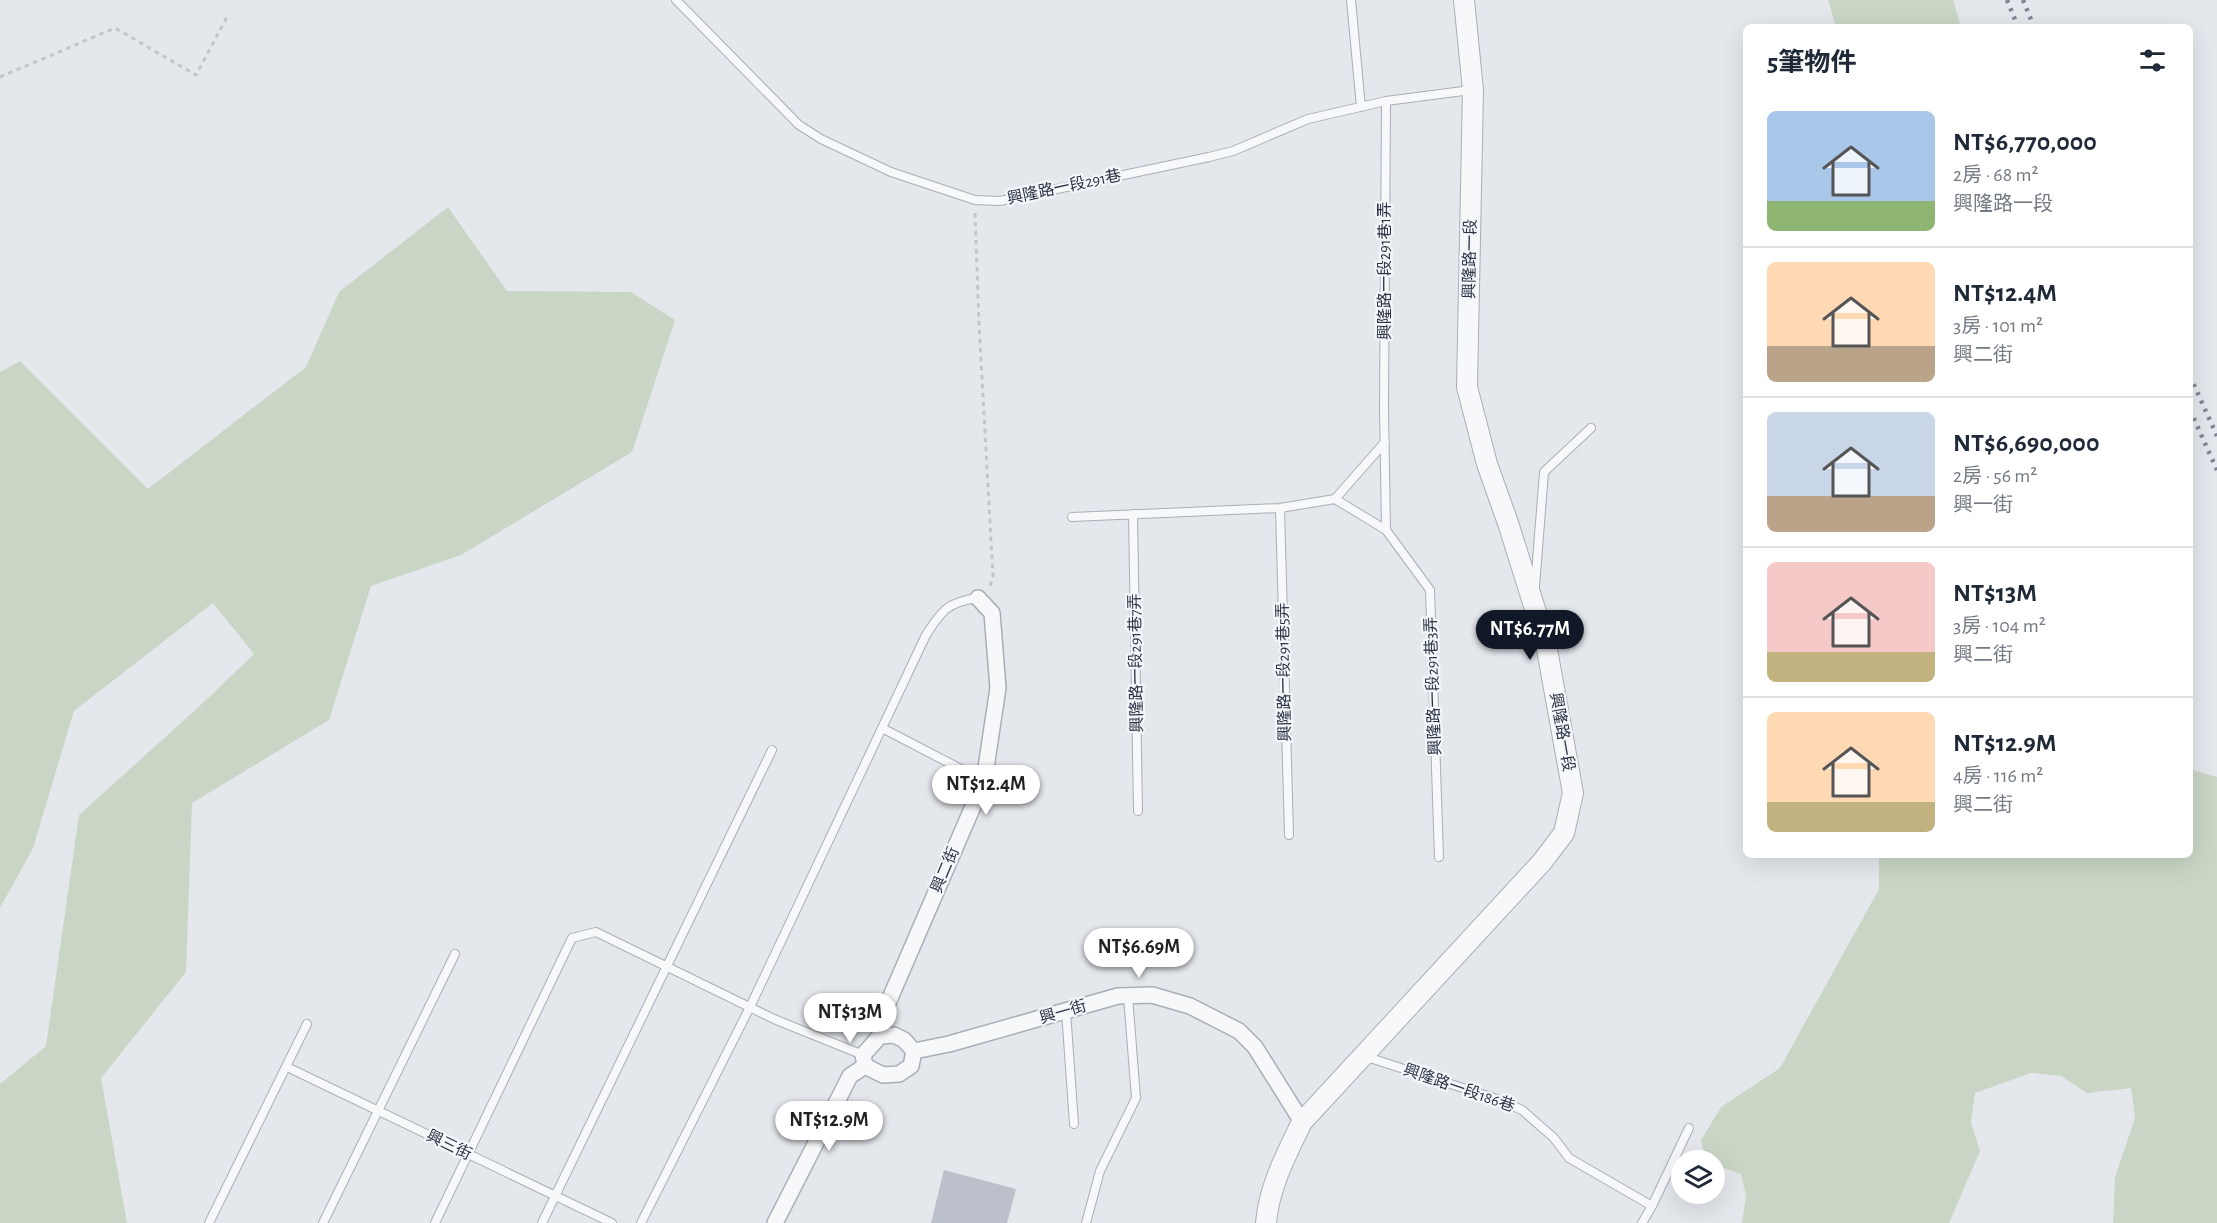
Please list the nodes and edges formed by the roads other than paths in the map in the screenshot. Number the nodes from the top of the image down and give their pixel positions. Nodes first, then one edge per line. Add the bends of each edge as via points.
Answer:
1 (676, 0) edge
2 (1351, 0) edge
3 (1464, 0) edge
4 (1473, 90) junction
5 (1386, 101) junction
6 (1360, 107) junction
7 (1591, 428) dead end
8 (1385, 442) junction
9 (1335, 499) junction
10 (1280, 508) junction
11 (1133, 514) junction
12 (1072, 517) dead end
13 (1386, 530) junction
14 (982, 602) joint
15 (1533, 602) junction
16 (882, 728) junction
17 (772, 750) dead end
18 (984, 781) junction
19 (1138, 811) dead end
20 (1289, 835) dead end
21 (1439, 857) dead end
22 (455, 954) dead end
23 (667, 967) junction
24 (1128, 996) junction
25 (750, 1007) junction
26 (1066, 1011) junction
27 (307, 1024) dead end
28 (880, 1036) junction
29 (914, 1051) junction
30 (1362, 1059) junction
31 (864, 1060) junction
32 (287, 1066) junction
33 (378, 1110) junction
34 (1302, 1122) junction
35 (1074, 1124) dead end
36 (1689, 1128) dead end
37 (469, 1154) junction
38 (555, 1196) junction
39 (1652, 1206) junction
40 (209, 1223) edge
41 (323, 1223) edge
42 (435, 1223) edge
43 (542, 1223) edge
44 (612, 1223) edge
45 (641, 1223) edge
46 (775, 1223) edge
47 (1086, 1223) edge
48 (1266, 1223) edge
49 (1642, 1223) edge

1 - 6 lane, 興隆路一段291巷 via 800,125 891,172 975,200 1000,201 1225,153 1308,119
2 - 6 lane
3 - 4 street, 興隆路一段
4 - 5 lane, 興隆路一段291巷
4 - 15 street, 興隆路一段 via 1467,387 1487,464
5 - 6 lane, 興隆路一段291巷
5 - 8 lane, 興隆路一段291巷1弄
7 - 15 lane via 1544,472
8 - 9 lane
8 - 13 lane, 興隆路一段291巷1弄
9 - 10 lane
9 - 13 lane
10 - 11 lane
10 - 20 lane, 興隆路一段291巷5弄
11 - 12 lane
11 - 19 lane, 興隆路一段291巷7弄
13 - 21 lane, 興隆路一段291巷3弄 via 1430,591
14 - 16 lane via 959,600 940,613
14 - 18 street, 興二街 via 992,613 998,688
15 - 30 street, 興隆路一段 via 1546,644 1573,793 1564,833
16 - 18 lane
16 - 25 lane
17 - 23 lane
18 - 28 street, 興二街 via 881,1019
22 - 33 lane
23 - 25 lane
23 - 37 lane via 596,932 572,938
23 - 38 lane
24 - 26 street, 興一街
24 - 34 street, 興一街 via 1152,995 1190,1006 1239,1031 1256,1047
24 - 47 lane via 1136,1098 1100,1171
25 - 31 lane
25 - 45 lane
26 - 29 street, 興一街
26 - 35 lane
27 - 32 lane
28 - 29 street via 894,1035
28 - 31 street
29 - 31 street via 911,1066 899,1074 883,1075
30 - 34 street, 興隆路一段
30 - 39 lane, 興隆路一段186巷 via 1522,1110 1554,1138 1569,1158
31 - 46 street via 850,1076
32 - 33 lane, 興三街
32 - 40 lane
33 - 37 lane, 興三街
33 - 41 lane
34 - 48 street, 興隆路一段 via 1280,1168
36 - 39 lane
37 - 38 lane, 興三街
37 - 42 lane
38 - 43 lane
38 - 44 lane, 興三街
39 - 49 lane

